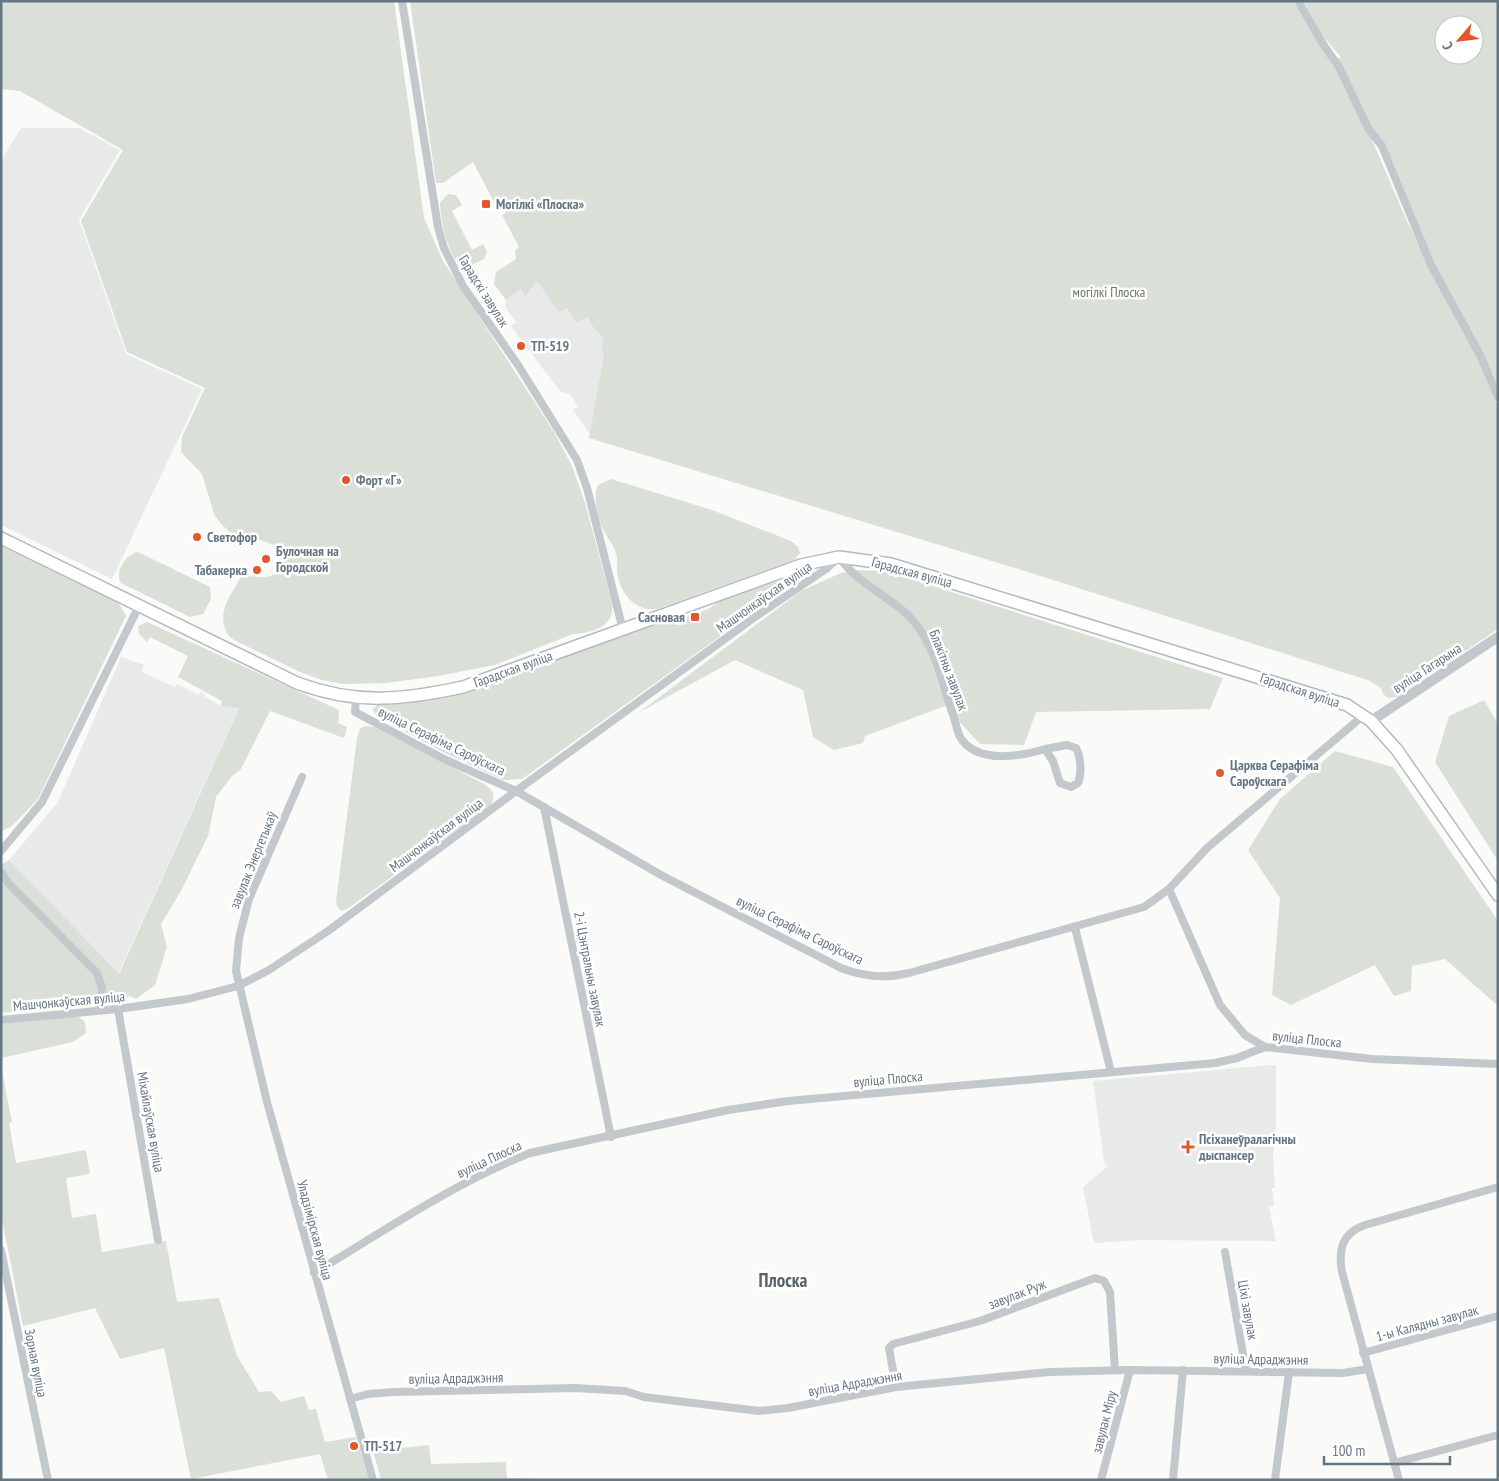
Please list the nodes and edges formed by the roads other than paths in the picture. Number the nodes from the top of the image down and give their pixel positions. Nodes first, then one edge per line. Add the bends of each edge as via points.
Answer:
1 (402, 1) edge
2 (1298, 1) edge
3 (1498, 397) edge
4 (1, 538) edge
5 (839, 557) junction
6 (139, 606) junction
7 (623, 630) junction
8 (1498, 637) edge
9 (356, 698) junction
10 (1367, 718) junction
11 (1045, 749) junction
12 (302, 777) dead end
13 (516, 791) junction
14 (544, 807) junction
15 (1, 851) edge
16 (1, 872) edge
17 (1169, 889) junction
18 (1498, 895) edge
19 (1075, 928) junction
20 (238, 986) junction
21 (118, 1009) junction
22 (99, 1010) junction
23 (1, 1020) edge
24 (1265, 1046) junction
25 (1498, 1064) edge
26 (1111, 1072) junction
27 (610, 1137) junction
28 (1498, 1187) edge
29 (158, 1240) dead end
30 (1, 1250) edge
31 (1225, 1252) dead end
32 (314, 1273) junction
33 (1498, 1316) edge
34 (1364, 1353) junction
35 (1368, 1369) junction
36 (1115, 1370) junction
37 (1130, 1370) junction
38 (1183, 1370) junction
39 (1246, 1372) junction
40 (1289, 1372) junction
41 (896, 1387) junction
42 (350, 1400) junction
43 (1498, 1435) edge
44 (1394, 1462) junction
45 (48, 1480) edge
46 (373, 1480) edge
47 (1101, 1480) edge
48 (1173, 1480) edge
49 (1275, 1480) edge
50 (1399, 1480) edge

1 - 7 street, Гарадскі завулак via 436,219 444,248 463,286 577,460
2 - 3 street via 1339,66 1368,128 1382,146 1431,265 1480,355
4 - 6 main road, Гарадская вуліца
5 - 7 main road, Гарадская вуліца via 781,571
5 - 10 main road, Гарадская вуліца via 891,564 1319,695 1347,705
5 - 11 street, Блакітны завулак via 858,578 895,604 917,626 932,654 962,740 981,752 1001,756
5 - 13 street, Машчонкаўская вуліца
6 - 9 main road, Гарадская вуліца via 297,684 325,694
6 - 15 street via 42,802
7 - 9 main road, Гарадская вуліца via 463,687 407,697
8 - 10 street, вуліца Гагарына
9 - 13 street, вуліца Серафіма Сароўскага via 355,712 446,760
10 - 17 street, вуліца Серафіма Сароўскага via 1207,848
10 - 18 main road, Гарадская вуліца via 1397,750
11 - 11 street, Блакітны завулак via 1067,745 1076,748 1081,776 1078,783 1067,787 1060,783
12 - 20 street, завулак Энергетыкаў via 249,899 236,956
13 - 14 street, вуліца Серафіма Сароўскага
13 - 20 street, Машчонкаўская вуліца via 287,960
14 - 19 street, вуліца Серафіма Сароўскага via 670,879 841,968 863,975 898,976
14 - 27 street, 2-і Цэнтральны завулак
16 - 22 street via 97,974 102,988
17 - 19 street, вуліца Серафіма Сароўскага via 1144,907
17 - 24 street via 1220,1005 1245,1035
19 - 26 street
20 - 21 street, Машчонкаўская вуліца via 188,999
20 - 32 street, Уладзімірская вуліца
21 - 22 street, Машчонкаўская вуліца
21 - 29 street, Міхайлаўская вуліца
22 - 23 street, Машчонкаўская вуліца
24 - 25 street, вуліца Плоска via 1372,1060
24 - 26 street, вуліца Плоска via 1220,1062
26 - 27 street, вуліца Плоска via 788,1101 728,1110
27 - 32 street, вуліца Плоска via 530,1153 502,1165 455,1189
28 - 34 street via 1365,1225 1344,1239 1341,1264
30 - 45 street, Зорная вуліца
31 - 39 street, Ціхі завулак
32 - 42 street, Уладзімірская вуліца
33 - 34 street, 1-ы Калядны завулак
34 - 35 street
35 - 40 street, вуліца Адраджэння via 1343,1373
35 - 44 street
36 - 37 street, вуліца Адраджэння
36 - 41 street, вуліца Адраджэння via 1040,1372
36 - 41 street, завулак Руж via 1110,1292 1104,1281 1095,1278 980,1321 893,1344 889,1348
37 - 38 street, вуліца Адраджэння
37 - 47 street, завулак Міру
38 - 39 street, вуліца Адраджэння
38 - 48 street
39 - 40 street, вуліца Адраджэння
40 - 49 street
41 - 42 street, вуліца Адраджэння via 759,1411 644,1397 625,1391 575,1388 394,1392 368,1394
42 - 46 street, Уладзімірская вуліца
43 - 44 street
44 - 50 street

